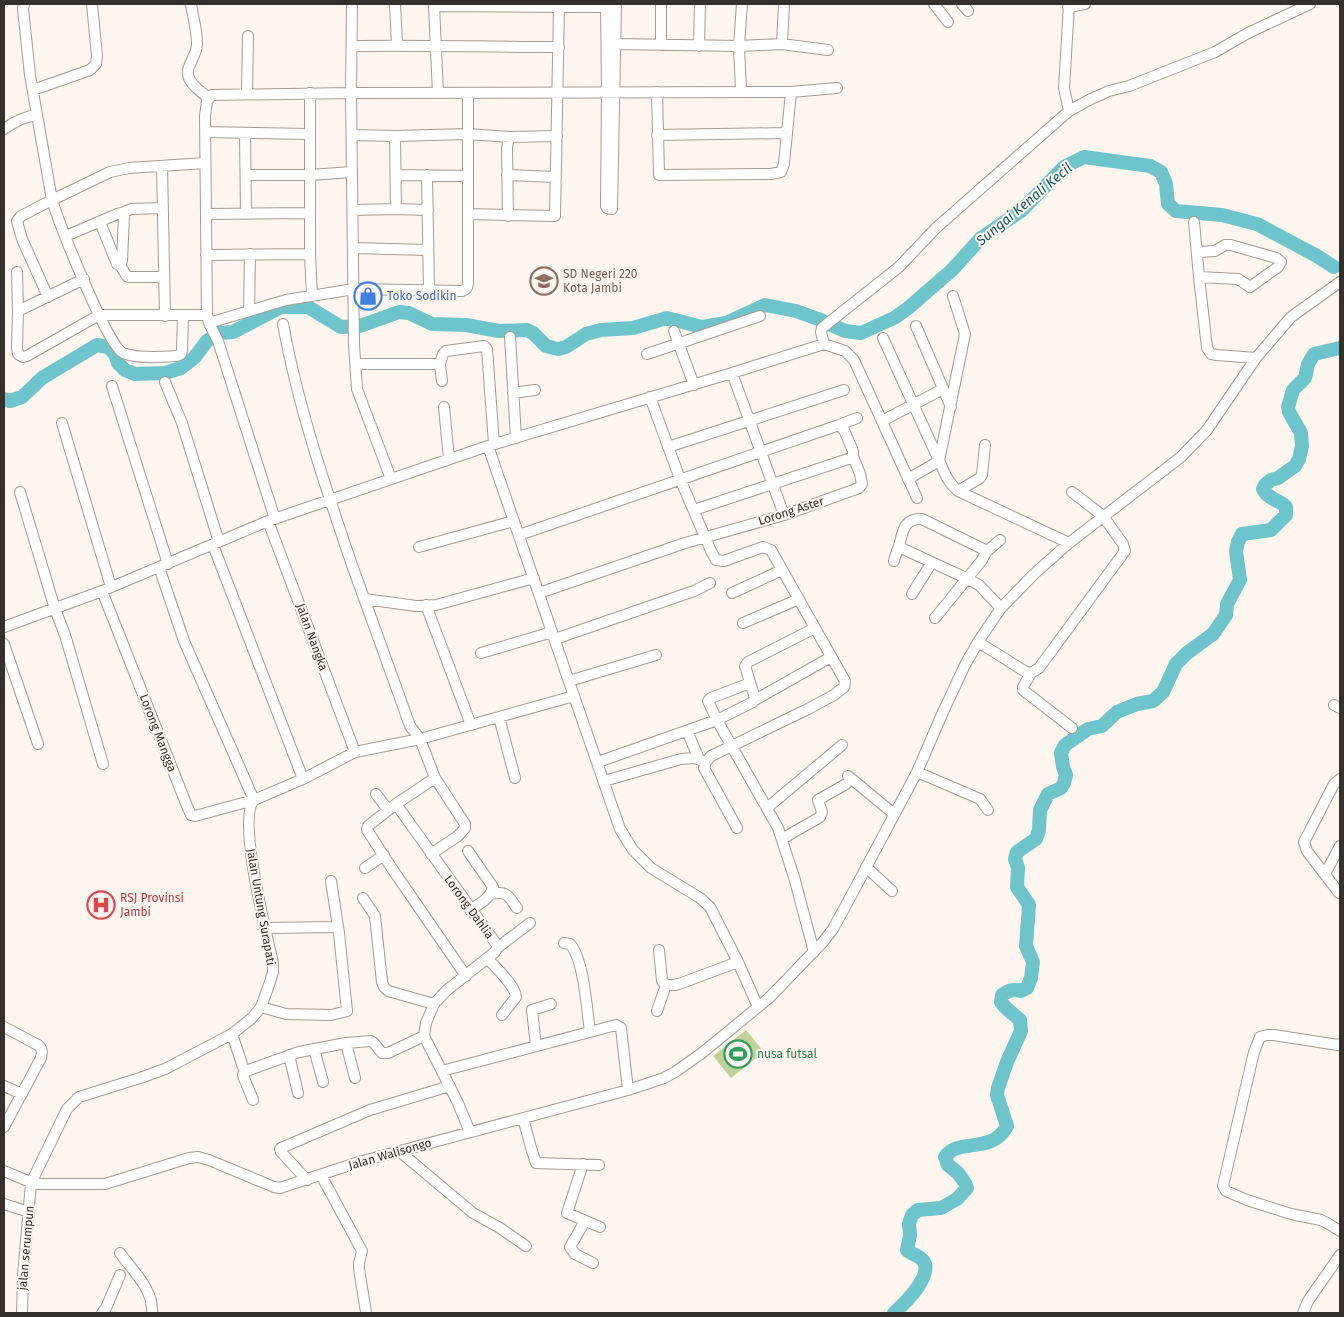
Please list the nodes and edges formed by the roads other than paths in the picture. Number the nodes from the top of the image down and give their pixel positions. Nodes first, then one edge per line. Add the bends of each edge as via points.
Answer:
1 (24, 4) edge
2 (92, 4) edge
3 (191, 4) edge
4 (352, 4) edge
5 (395, 4) edge
6 (616, 4) edge
7 (661, 4) edge
8 (700, 4) edge
9 (742, 4) edge
10 (784, 4) edge
11 (934, 4) edge
12 (1085, 4) edge
13 (1310, 4) edge
14 (434, 5) edge
15 (480, 5) edge
16 (519, 5) edge
17 (559, 5) edge
18 (606, 5) edge
19 (1068, 5) edge
20 (948, 22) dead end
21 (248, 36) dead end
22 (616, 44) junction
23 (782, 44) junction
24 (398, 45) junction
25 (661, 45) junction
26 (352, 46) junction
27 (699, 46) junction
28 (739, 46) junction
29 (436, 47) junction
30 (559, 47) junction
31 (828, 50) dead end
32 (611, 58) junction
33 (837, 88) dead end
34 (33, 90) junction
35 (740, 91) junction
36 (558, 92) junction
37 (611, 92) junction
38 (657, 92) junction
39 (791, 92) junction
40 (310, 93) junction
41 (351, 93) junction
42 (438, 93) junction
43 (468, 93) junction
44 (247, 94) junction
45 (209, 98) junction
46 (1069, 111) junction
47 (37, 114) junction
48 (4, 129) edge
49 (205, 132) junction
50 (245, 133) junction
51 (787, 133) junction
52 (310, 134) junction
53 (468, 134) junction
54 (352, 135) junction
55 (658, 135) junction
56 (395, 136) junction
57 (558, 136) junction
58 (510, 137) junction
59 (205, 163) junction
60 (162, 166) junction
61 (352, 172) junction
62 (246, 175) junction
63 (310, 175) junction
64 (396, 175) junction
65 (427, 175) junction
66 (507, 175) junction
67 (468, 176) junction
68 (556, 177) junction
69 (52, 200) junction
70 (163, 208) junction
71 (396, 209) junction
72 (353, 210) junction
73 (428, 210) junction
74 (122, 213) junction
75 (310, 213) junction
76 (206, 214) junction
77 (246, 214) junction
78 (468, 214) junction
79 (508, 216) junction
80 (100, 222) junction
81 (1194, 222) dead end
82 (66, 236) junction
83 (353, 248) junction
84 (428, 250) junction
85 (1198, 252) junction
86 (250, 254) junction
87 (310, 254) junction
88 (206, 255) junction
89 (120, 265) junction
90 (17, 272) dead end
91 (164, 277) junction
92 (1199, 277) junction
93 (84, 279) junction
94 (1340, 282) edge
95 (354, 289) junction
96 (429, 290) junction
97 (312, 296) junction
98 (953, 296) dead end
99 (48, 297) junction
100 (18, 311) junction
101 (249, 311) junction
102 (99, 315) junction
103 (164, 316) junction
104 (183, 316) junction
105 (760, 316) dead end
106 (210, 323) junction
107 (283, 324) dead end
108 (916, 326) dead end
109 (674, 330) dead end
110 (510, 337) dead end
111 (883, 338) dead end
112 (679, 344) junction
113 (824, 344) junction
114 (647, 354) dead end
115 (1256, 358) junction
116 (356, 364) junction
117 (440, 364) junction
118 (732, 373) junction
119 (442, 381) dead end
120 (166, 382) dead end
121 (694, 384) junction
122 (112, 386) dead end
123 (943, 389) junction
124 (535, 390) dead end
125 (844, 390) dead end
126 (513, 393) junction
127 (650, 397) junction
128 (913, 404) junction
129 (950, 406) junction
130 (444, 408) dead end
131 (857, 418) dead end
132 (882, 420) junction
133 (749, 421) junction
134 (62, 424) dead end
135 (839, 425) junction
136 (516, 438) junction
137 (491, 445) junction
138 (985, 446) dead end
139 (668, 447) junction
140 (762, 452) junction
141 (853, 456) junction
142 (449, 459) junction
143 (939, 461) junction
144 (391, 479) junction
145 (680, 479) junction
146 (908, 479) junction
147 (774, 483) junction
148 (958, 491) junction
149 (20, 492) dead end
150 (1072, 492) dead end
151 (917, 498) dead end
152 (330, 500) junction
153 (694, 510) junction
154 (784, 515) junction
155 (1103, 516) junction
156 (272, 520) junction
157 (514, 521) junction
158 (519, 535) junction
159 (706, 537) junction
160 (1000, 540) dead end
161 (216, 543) junction
162 (1069, 543) junction
163 (419, 547) dead end
164 (899, 547) junction
165 (986, 552) junction
166 (894, 561) dead end
167 (932, 562) junction
168 (163, 565) junction
169 (782, 570) junction
170 (534, 578) junction
171 (966, 578) junction
172 (710, 583) dead end
173 (107, 589) junction
174 (539, 593) junction
175 (732, 593) dead end
176 (912, 594) dead end
177 (365, 599) junction
178 (799, 599) junction
179 (426, 605) junction
180 (56, 608) junction
181 (1001, 608) junction
182 (935, 618) dead end
183 (744, 623) dead end
184 (4, 627) edge
185 (815, 628) junction
186 (553, 635) junction
187 (978, 642) junction
188 (4, 644) edge
189 (481, 653) dead end
190 (656, 655) dead end
191 (831, 657) junction
192 (1031, 673) junction
193 (569, 680) junction
194 (750, 683) junction
195 (574, 696) junction
196 (755, 700) junction
197 (499, 717) junction
198 (717, 720) junction
199 (471, 725) junction
200 (1072, 728) dead end
201 (686, 730) junction
202 (420, 739) junction
203 (38, 744) dead end
204 (842, 745) dead end
205 (732, 746) junction
206 (355, 752) junction
207 (702, 760) junction
208 (598, 762) junction
209 (103, 764) dead end
210 (917, 772) junction
211 (435, 778) junction
212 (515, 778) dead end
213 (303, 779) junction
214 (1340, 779) edge
215 (604, 781) junction
216 (376, 794) dead end
217 (254, 800) junction
218 (392, 808) junction
219 (767, 808) junction
220 (988, 810) dead end
221 (894, 814) junction
222 (737, 828) dead end
223 (782, 839) junction
224 (1340, 846) edge
225 (468, 851) dead end
226 (431, 854) junction
227 (384, 855) junction
228 (866, 867) junction
229 (365, 868) dead end
230 (1325, 874) junction
231 (331, 880) dead end
232 (892, 891) dead end
233 (1340, 893) edge
234 (492, 894) junction
235 (363, 898) dead end
236 (517, 908) dead end
237 (470, 910) junction
238 (530, 923) dead end
239 (338, 927) junction
240 (265, 928) junction
241 (564, 943) dead end
242 (497, 948) junction
243 (659, 950) dead end
244 (814, 952) junction
245 (487, 958) junction
246 (738, 962) junction
247 (466, 976) junction
248 (666, 985) junction
249 (524, 1003) junction
250 (434, 1004) junction
251 (551, 1004) dead end
252 (261, 1007) junction
253 (758, 1007) junction
254 (657, 1011) dead end
255 (502, 1015) dead end
256 (4, 1027) edge
257 (590, 1032) junction
258 (232, 1034) junction
259 (424, 1036) junction
260 (346, 1043) junction
261 (1340, 1044) edge
262 (536, 1046) junction
263 (314, 1049) junction
264 (289, 1055) junction
265 (245, 1070) junction
266 (442, 1071) junction
267 (355, 1078) dead end
268 (323, 1082) dead end
269 (4, 1086) edge
270 (450, 1086) junction
271 (628, 1090) junction
272 (298, 1093) dead end
273 (22, 1094) junction
274 (253, 1100) dead end
275 (523, 1118) junction
276 (4, 1127) edge
277 (470, 1132) junction
278 (399, 1152) junction
279 (583, 1164) junction
280 (599, 1165) dead end
281 (4, 1171) edge
282 (321, 1175) junction
283 (307, 1180) junction
284 (31, 1183) junction
285 (4, 1204) edge
286 (29, 1212) junction
287 (585, 1221) junction
288 (600, 1227) dead end
289 (1340, 1231) edge
290 (526, 1246) dead end
291 (120, 1253) dead end
292 (1340, 1255) edge
293 (593, 1263) dead end
294 (120, 1275) dead end
295 (366, 1312) edge
296 (22, 1313) edge
297 (102, 1313) edge
298 (152, 1313) edge
299 (1304, 1313) edge

1 - 34 street
2 - 34 street via 96,64 90,70
3 - 45 street via 197,45 188,76
4 - 26 street
5 - 24 street
6 - 22 street
7 - 25 street
8 - 27 street
9 - 28 street
10 - 23 street
11 - 20 street
12 - 19 street
13 - 46 street via 1215,52 1109,91
14 - 15 street
14 - 29 street
15 - 16 street
16 - 17 street
17 - 18 street
17 - 30 street
18 - 32 street
19 - 46 street via 1064,88
21 - 44 street
22 - 25 street
22 - 32 street
23 - 28 street
23 - 31 street
24 - 26 street
24 - 29 street
25 - 27 street
26 - 41 street
27 - 28 street
28 - 35 street
29 - 30 street
29 - 42 street
30 - 36 street
32 - 37 street
33 - 39 street
34 - 47 street
35 - 38 street
35 - 39 street
36 - 37 street
36 - 43 street
36 - 57 street
37 - 37 street via 612,209 606,206
37 - 38 street
38 - 55 street
39 - 51 street
40 - 41 street
40 - 44 street
40 - 52 street
41 - 42 street
41 - 54 street
42 - 43 street
43 - 53 street
44 - 45 street via 217,94
45 - 49 street
46 - 113 street via 936,228 899,267 824,327 821,332
47 - 48 street
47 - 69 street
49 - 50 street
49 - 59 street
50 - 52 street
50 - 62 street
51 - 55 street
51 - 55 street via 782,169 771,174 659,175
52 - 63 street
53 - 56 street
53 - 58 street
53 - 67 street
54 - 56 street
54 - 61 street
56 - 64 street
57 - 58 street
57 - 68 street
58 - 66 street
59 - 60 street
59 - 76 street
60 - 69 street via 110,172
60 - 70 street
61 - 63 street
61 - 72 street
62 - 63 street
62 - 77 street
63 - 75 street
64 - 65 street
64 - 71 street
65 - 67 street
65 - 73 street
66 - 68 street
66 - 79 street
67 - 78 street
68 - 79 street via 555,216
69 - 82 street
69 - 99 street via 17,221
70 - 74 street via 131,209
70 - 91 street
71 - 72 street
71 - 73 street
72 - 83 street
73 - 84 street
74 - 80 street
74 - 89 street
75 - 77 street
75 - 87 street
76 - 77 street
76 - 88 street
78 - 79 street
78 - 96 street via 468,287 462,291
80 - 82 street
80 - 89 street
81 - 85 street
82 - 93 street
83 - 84 street
83 - 95 street
84 - 96 street
85 - 92 street
85 - 92 street via 1215,251 1231,245 1281,262 1250,287 1238,279
86 - 87 street
86 - 88 street
86 - 101 street
87 - 97 street
88 - 106 street
89 - 91 street via 128,277
90 - 100 street
91 - 103 street
92 - 115 street via 1209,352
93 - 99 street
93 - 102 street
94 - 115 street, Jalan Walisongo via 1291,317
95 - 96 street
95 - 97 street
95 - 116 street
97 - 101 street
98 - 129 street via 965,334
99 - 100 street
100 - 102 street via 17,351 24,357
101 - 106 street
102 - 103 street
102 - 104 street via 123,353 142,357 180,354
103 - 104 street
104 - 106 street
105 - 112 street
106 - 156 street, Jalan Nangka
107 - 152 street via 290,365
108 - 123 street
109 - 112 street
110 - 126 street
111 - 128 street
112 - 114 street
112 - 121 street
113 - 118 street
113 - 132 street via 845,351 854,360
115 - 155 street, Jalan Walisongo via 1198,441 1168,468
116 - 117 street
116 - 144 street via 357,390
117 - 119 street
117 - 137 street via 443,354 448,351 479,346 487,349
118 - 121 street
118 - 133 street
120 - 161 street via 182,423
121 - 127 street
122 - 168 street
123 - 128 street
123 - 129 street
124 - 126 street
125 - 133 street
126 - 136 street
127 - 136 street
127 - 139 street
128 - 132 street
128 - 143 street
129 - 143 street
130 - 142 street
131 - 135 street
132 - 146 street
133 - 139 street
133 - 140 street
134 - 173 street
135 - 140 street
135 - 141 street
136 - 137 street
137 - 142 street
137 - 157 street
138 - 148 street via 980,478
139 - 145 street
140 - 145 street
140 - 147 street
141 - 147 street
141 - 154 street, Lorong Aster via 862,484 859,488
142 - 144 street
143 - 146 street
143 - 148 street
144 - 152 street
145 - 153 street
145 - 158 street
146 - 151 street
147 - 153 street
147 - 154 street
148 - 162 street
149 - 180 street
150 - 155 street
152 - 156 street
152 - 177 street
153 - 159 street
154 - 159 street, Lorong Aster
155 - 162 street, Jalan Walisongo
155 - 192 street via 1125,551 1039,668
156 - 161 street
156 - 206 street, Jalan Nangka
157 - 158 street
157 - 163 street
158 - 170 street
159 - 169 street via 716,560 724,561 767,547
159 - 174 street, Lorong Aster
160 - 165 street
161 - 168 street
161 - 213 street
162 - 181 street, Jalan Walisongo
164 - 165 street via 903,527 922,519
164 - 166 street
164 - 167 street
165 - 171 street
167 - 171 street
167 - 176 street
168 - 173 street
168 - 217 street via 174,614 194,667
169 - 175 street
169 - 178 street
170 - 174 street
170 - 179 street
171 - 181 street via 979,585
171 - 182 street
172 - 186 street via 694,591
173 - 180 street
173 - 217 street, Lorong Mangga via 191,815
174 - 186 street
177 - 179 street
177 - 202 street via 410,726
178 - 183 street
178 - 185 street
179 - 199 street
180 - 184 street
180 - 209 street
181 - 187 street, Jalan Walisongo
185 - 191 street
185 - 194 street via 748,662 745,666
186 - 189 street
186 - 193 street
187 - 192 street
187 - 210 street, Jalan Walisongo via 942,712
188 - 203 street
190 - 193 street
191 - 196 street
191 - 205 street via 845,681 844,687 808,709
192 - 200 street via 1023,690
193 - 195 street
194 - 196 street
194 - 198 street via 709,700
195 - 197 street
195 - 208 street
196 - 198 street
197 - 199 street
197 - 212 street
198 - 201 street
198 - 205 street
199 - 202 street
201 - 207 street
201 - 208 street
202 - 206 street
202 - 211 street
204 - 219 street
205 - 207 street
205 - 219 street
206 - 213 street
207 - 215 street via 680,759
207 - 222 street
208 - 215 street
210 - 220 street via 980,799
210 - 221 street, Jalan Walisongo
211 - 218 street
211 - 226 street via 465,828
213 - 217 street
214 - 230 street via 1334,784 1304,842
215 - 246 street via 620,829 633,850 651,868 705,902
216 - 218 street, Lorong Dahlia
217 - 240 street, Jalan Untung Surapati via 250,807 249,841
218 - 226 street, Lorong Dahlia
218 - 227 street via 368,826
219 - 223 street
221 - 223 street via 847,780 818,800 822,812 820,817
221 - 228 street, Jalan Walisongo
223 - 244 street
224 - 230 street
225 - 234 street via 493,888
226 - 237 street, Lorong Dahlia
227 - 229 street
227 - 247 street
228 - 232 street
228 - 244 street, Jalan Walisongo via 833,929
230 - 233 street
231 - 239 street
234 - 236 street via 506,894
234 - 237 street
235 - 250 street via 375,916 384,987
237 - 242 street, Lorong Dahlia
238 - 242 street
239 - 240 street
239 - 252 street via 347,1012 286,1014
240 - 252 street, Jalan Untung Surapati via 273,972
241 - 257 street via 575,950 582,974
242 - 245 street, Lorong Dahlia
243 - 248 street via 662,981
244 - 253 street, Jalan Walisongo
245 - 247 street, Lorong Dahlia
245 - 249 street
246 - 248 street via 679,984
246 - 253 street
247 - 250 street, Lorong Dahlia
248 - 254 street
249 - 251 street
249 - 255 street
249 - 262 street
250 - 259 street, Lorong Dahlia
252 - 258 street, Jalan Untung Surapati
253 - 271 street, Jalan Walisongo via 675,1072
256 - 273 street via 42,1050
257 - 262 street
257 - 271 street via 620,1026
258 - 265 street
258 - 284 street, Jalan Untung Surapati via 166,1069 79,1097 67,1109
259 - 260 street via 384,1054 371,1041
259 - 266 street
260 - 263 street
260 - 267 street
261 - 289 street via 1274,1035 1260,1037 1223,1186 1226,1191 1247,1200 1321,1220
262 - 266 street
263 - 264 street
263 - 268 street
264 - 265 street via 253,1070
264 - 272 street
265 - 274 street via 244,1078
266 - 270 street
269 - 273 street
270 - 277 street
270 - 283 street via 370,1110 281,1148 281,1152
271 - 275 street, Jalan Walisongo
273 - 276 street
275 - 277 street, Jalan Walisongo
275 - 279 street via 536,1163
277 - 278 street, Jalan Walisongo
278 - 282 street, Jalan Walisongo
278 - 290 street via 473,1213
279 - 280 street
279 - 287 street via 568,1212
281 - 284 street, Jalan Walisongo
282 - 283 street, Jalan Walisongo
282 - 295 street via 362,1251 359,1269
283 - 284 street, Jalan Walisongo via 277,1188 198,1157 109,1183
284 - 286 street, jalan serumpun
285 - 286 street
286 - 296 street, jalan serumpun
287 - 288 street
287 - 293 street via 570,1247 575,1254
291 - 298 street via 147,1290
292 - 299 street via 1308,1300
294 - 297 street

